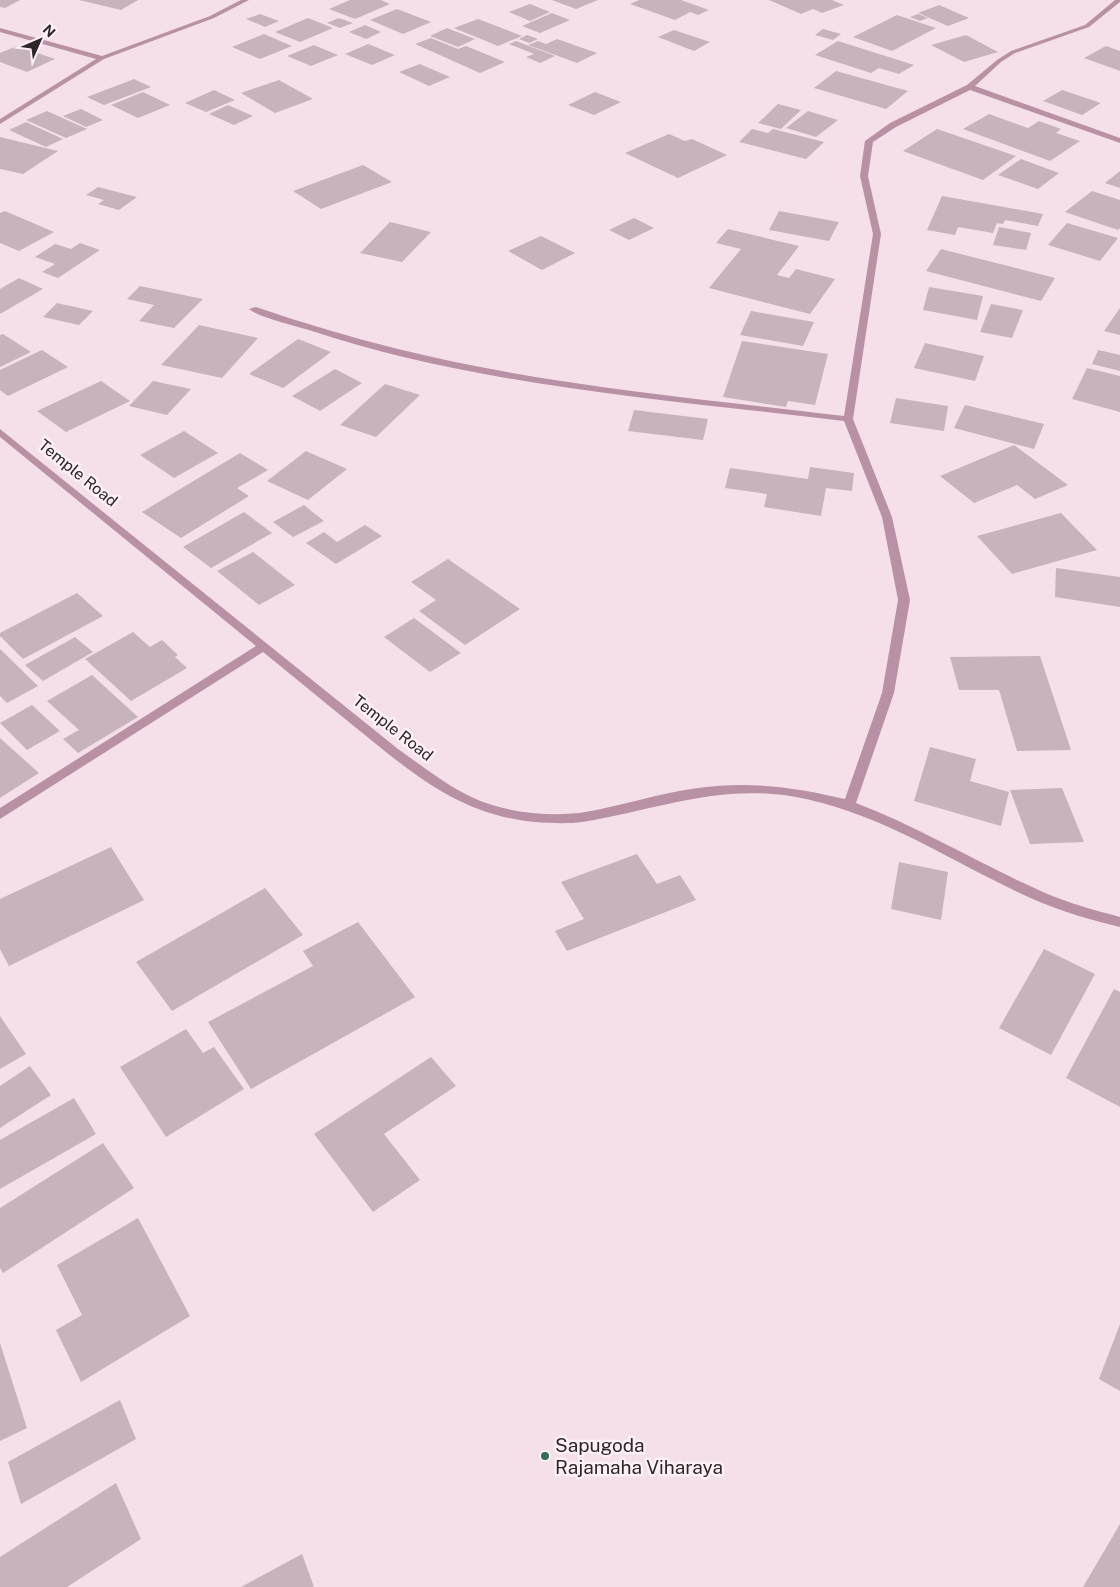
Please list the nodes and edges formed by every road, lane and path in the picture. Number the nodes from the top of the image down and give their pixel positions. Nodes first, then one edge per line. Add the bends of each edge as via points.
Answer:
1 (246, 0) edge
2 (1119, 0) edge
3 (0, 30) edge
4 (102, 58) junction
5 (970, 87) junction
6 (0, 122) edge
7 (1120, 141) edge
8 (253, 309) dead end
9 (848, 419) junction
10 (0, 432) edge
11 (264, 646) junction
12 (849, 805) junction
13 (0, 814) edge
14 (1120, 922) edge

1 - 4 street via 212,17
2 - 5 street via 1087,26 1013,52
3 - 4 street
4 - 6 street
5 - 7 street
5 - 9 street via 869,141 864,176 877,234
8 - 9 street via 312,331 449,365 540,380
9 - 12 street via 887,517 904,600 888,693
10 - 11 street, Temple Road
11 - 12 street, Temple Road via 394,752 440,785 483,807 527,817 573,818 712,791 745,789 804,794
11 - 13 street
12 - 14 street, Temple Road via 899,824 1001,879 1092,917

